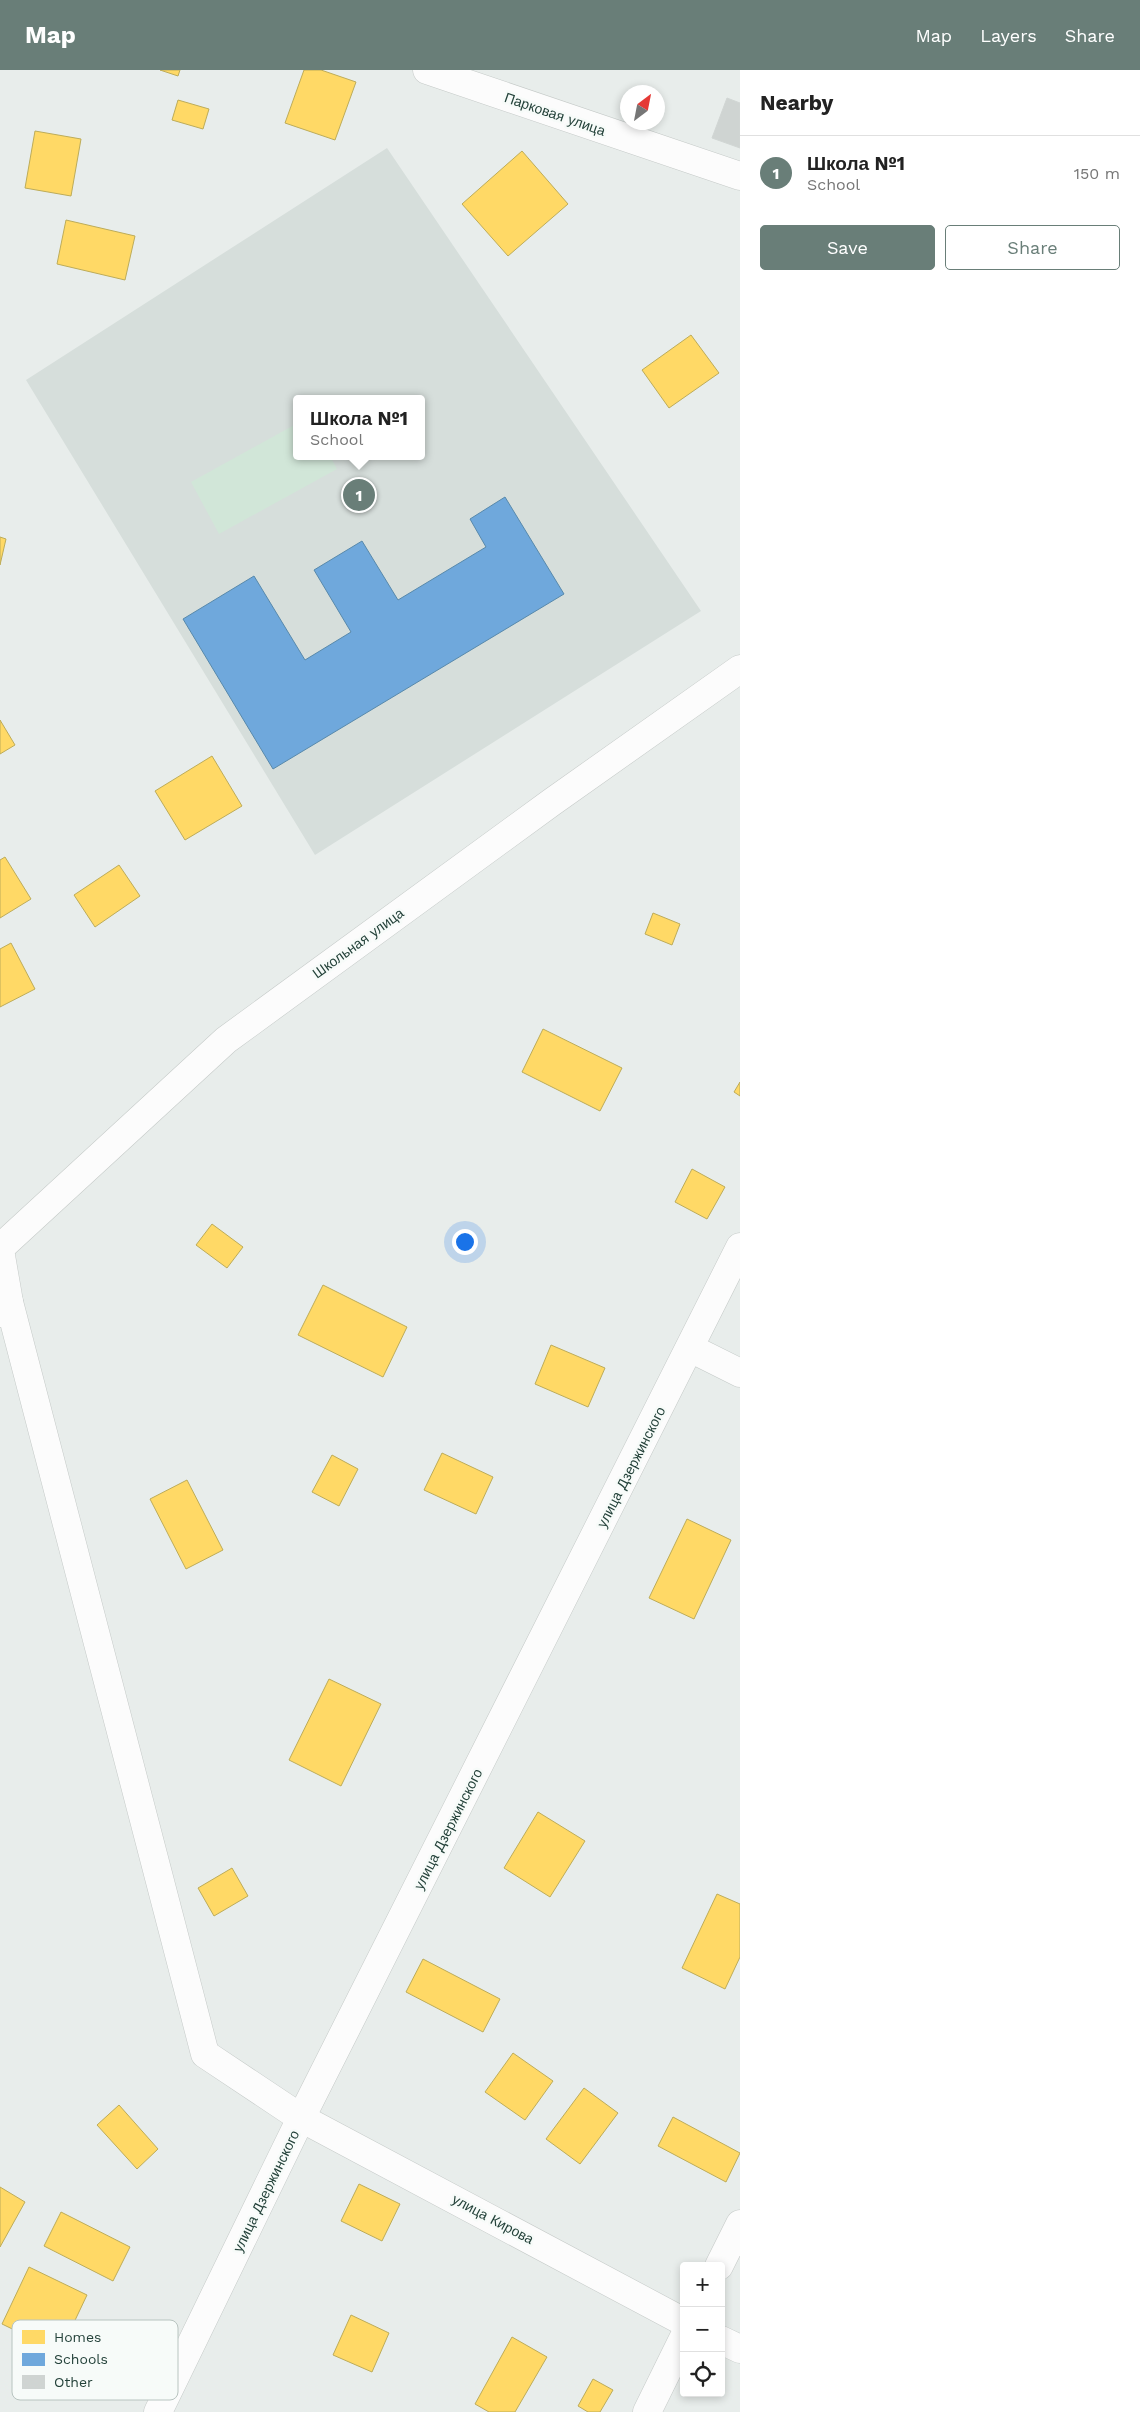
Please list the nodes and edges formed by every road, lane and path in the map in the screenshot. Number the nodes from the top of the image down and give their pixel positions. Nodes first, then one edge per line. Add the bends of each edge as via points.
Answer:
1 (427, 70) edge
2 (740, 176) edge
3 (740, 669) edge
4 (740, 1246) edge
5 (0, 1249) edge
6 (5, 1308) edge
7 (690, 1348) junction
8 (740, 1372) edge
9 (302, 2118) junction
10 (740, 2224) edge
11 (721, 2262) edge
12 (680, 2320) edge
13 (725, 2342) edge
14 (680, 2346) edge
15 (740, 2349) edge
16 (178, 2371) edge
17 (164, 2400) edge
18 (158, 2412) edge
19 (647, 2412) edge

1 - 2 street, Парковая улица
3 - 5 street, Школьная улица via 226,1040
4 - 7 street, улица Дзержинского
5 - 6 street, Школьная улица
6 - 9 street, улица Кирова via 205,2054
7 - 8 street
7 - 9 street, улица Дзержинского
9 - 12 street, улица Кирова
9 - 16 street, улица Дзержинского
10 - 11 street
13 - 15 street
14 - 19 street
17 - 18 street, улица Дзержинского

